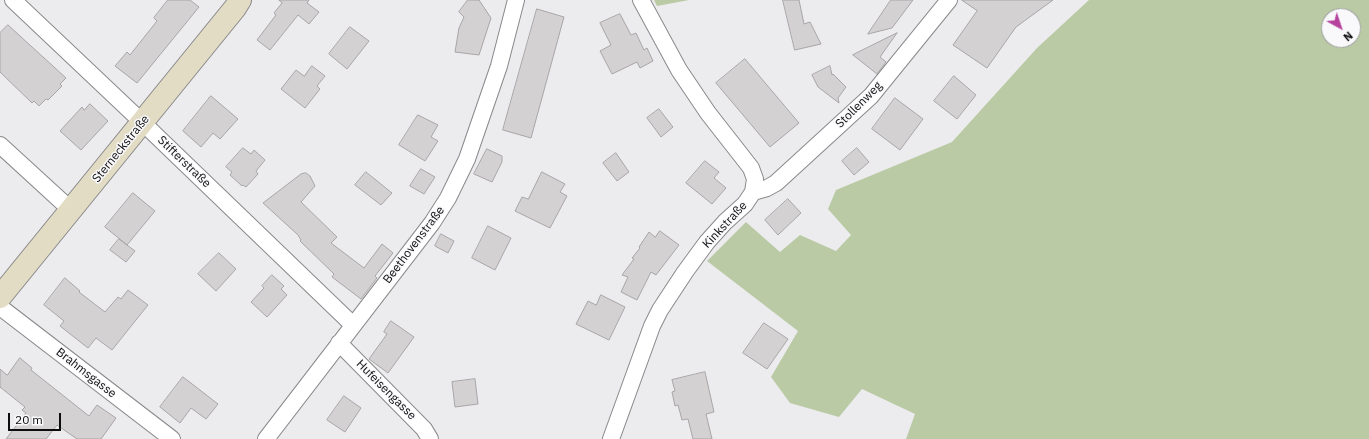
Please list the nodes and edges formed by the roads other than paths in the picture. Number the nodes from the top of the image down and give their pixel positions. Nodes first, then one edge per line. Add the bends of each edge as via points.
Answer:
1 (13, 0) edge
2 (240, 0) edge
3 (516, 0) edge
4 (641, 0) edge
5 (949, 0) edge
6 (142, 122) junction
7 (0, 145) edge
8 (753, 192) junction
9 (71, 210) junction
10 (0, 297) edge
11 (0, 307) edge
12 (353, 325) junction
13 (339, 343) junction
14 (172, 439) edge
15 (266, 439) edge
16 (430, 439) edge
17 (610, 439) edge

1 - 6 street, Stifterstraße
2 - 6 street, Sterneckstraße
3 - 12 street, Beethovenstraße via 498,66 467,159 448,198 432,223
4 - 8 street, Kinkstraße via 678,70 751,168 755,179
5 - 8 street, Stollenweg via 871,96 776,183
6 - 9 street, Sterneckstraße
6 - 12 street, Stifterstraße
7 - 9 street
8 - 17 street, Kinkstraße via 745,204 707,242 660,310
9 - 10 street, Sterneckstraße
11 - 14 street, Brahmsgasse
12 - 13 street, Beethovenstraße
13 - 15 street, Beethovenstraße
13 - 16 street, Hufeisengasse via 424,429

